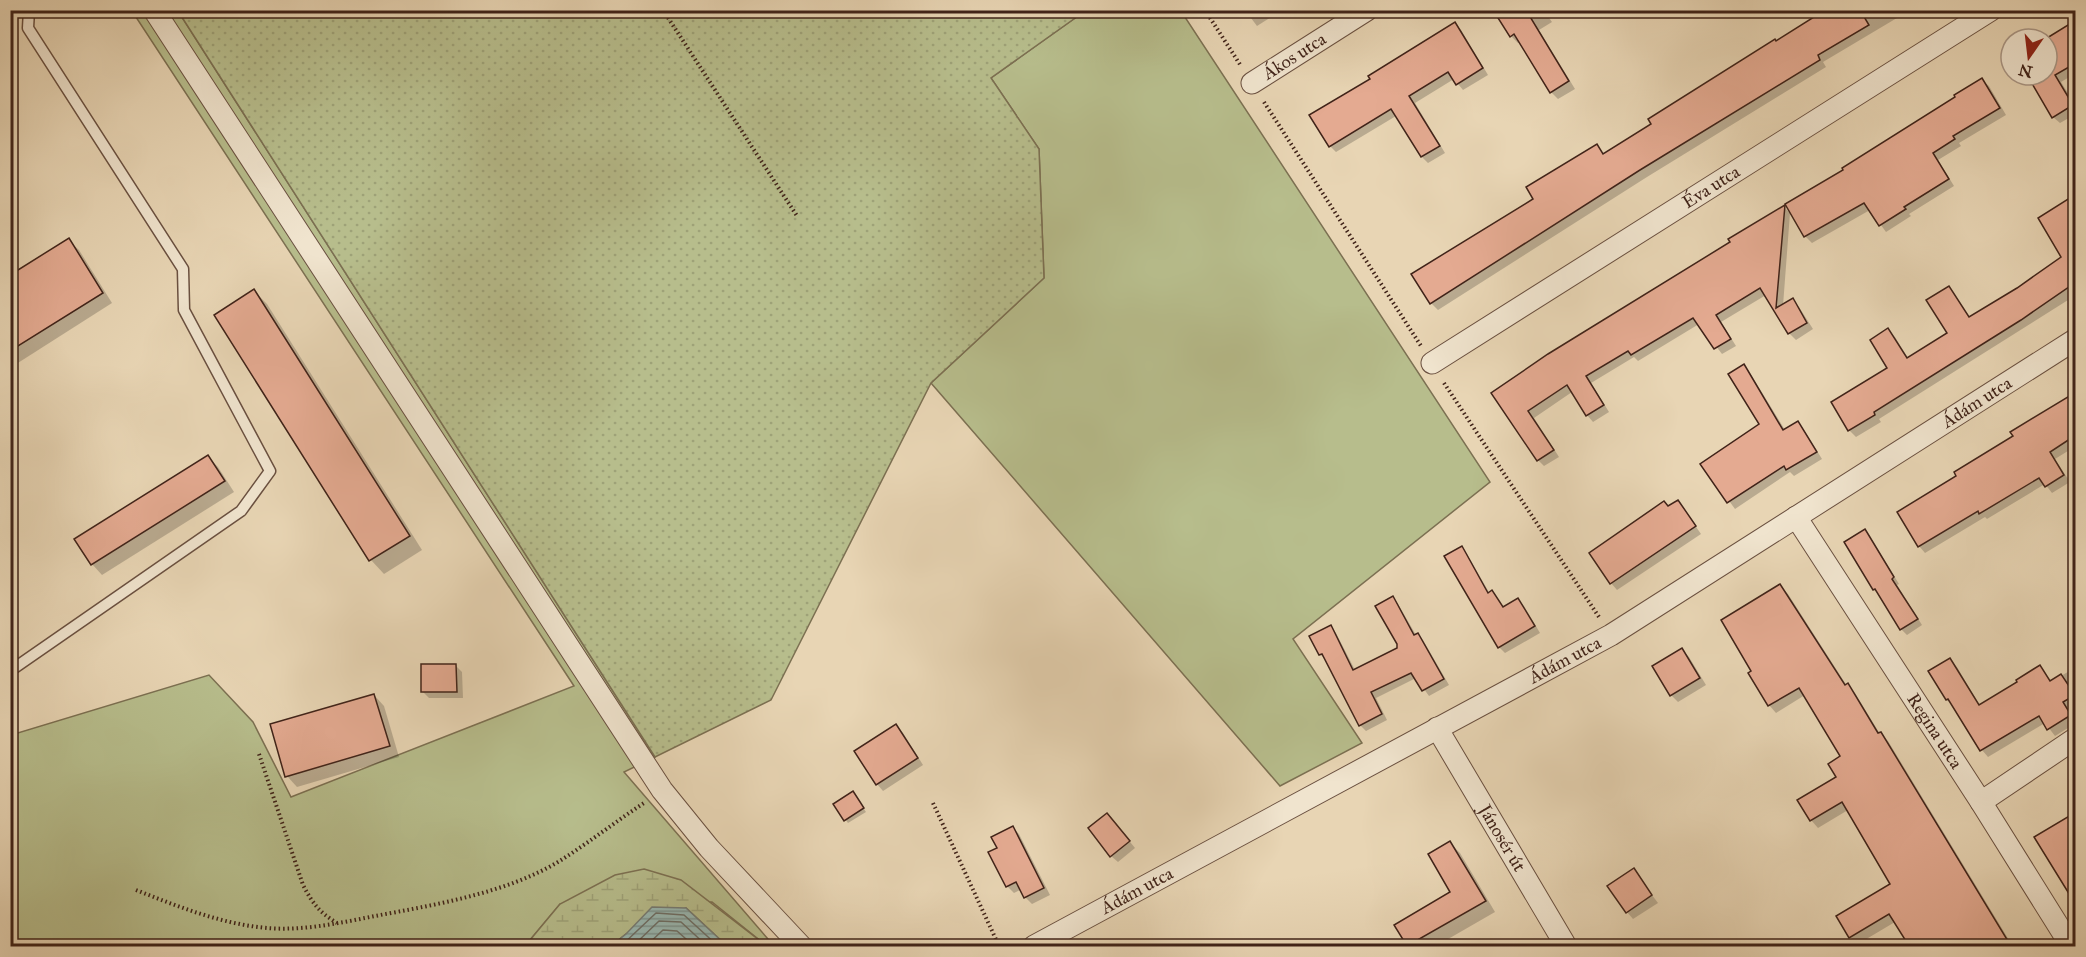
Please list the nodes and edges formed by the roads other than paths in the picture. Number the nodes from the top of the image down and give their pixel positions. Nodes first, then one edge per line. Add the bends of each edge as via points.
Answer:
1 (29, 10) edge
2 (154, 10) edge
3 (1367, 10) edge
4 (1991, 10) edge
5 (1252, 83) road end
6 (2076, 339) edge
7 (1432, 363) road end
8 (1796, 516) junction
9 (10, 670) edge
10 (1437, 728) junction
11 (2076, 738) edge
12 (1981, 802) junction
13 (801, 946) edge
14 (1034, 946) edge
15 (1566, 946) edge
16 (2071, 946) edge

1 - 9 lane via 28,28 183,269 184,310 270,471 241,511
2 - 13 street via 662,790 709,848
3 - 5 street, Ákos utca
4 - 7 street, Éva utca
6 - 8 street, Ádám utca
8 - 10 street, Ádám utca via 1611,635
8 - 12 street, Regina utca
10 - 14 street, Ádám utca
10 - 15 street, Jánosér út
11 - 12 street
12 - 16 street, Regina utca

